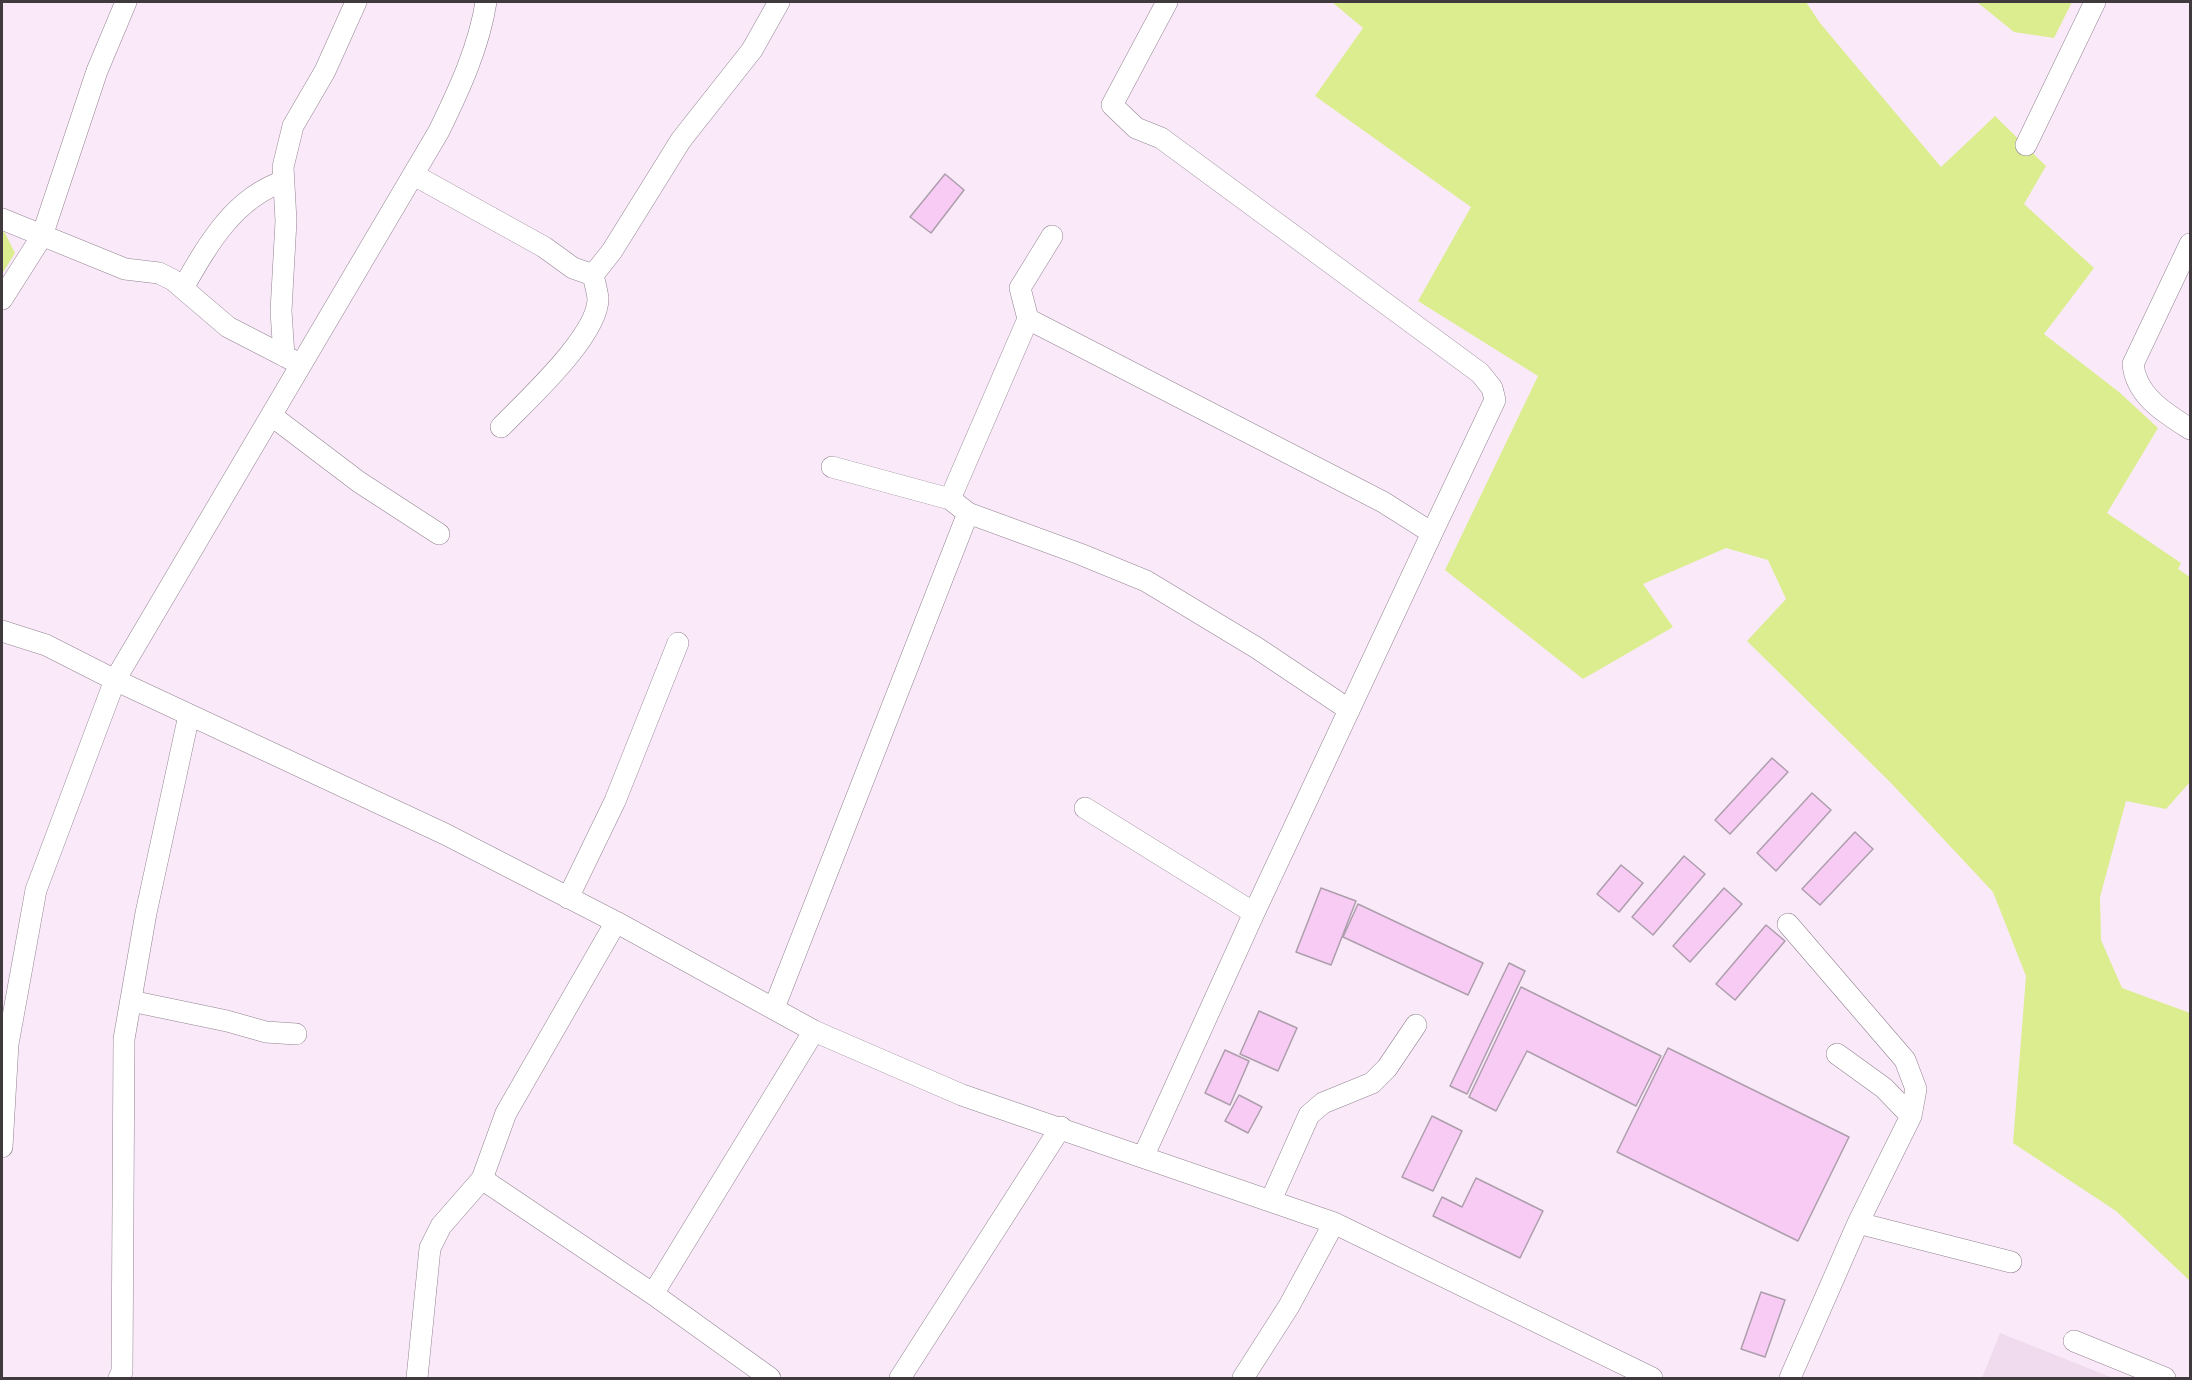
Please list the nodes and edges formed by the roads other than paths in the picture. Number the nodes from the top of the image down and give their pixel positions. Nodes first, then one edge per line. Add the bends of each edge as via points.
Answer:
1 (126, 2) edge
2 (356, 2) edge
3 (486, 2) edge
4 (779, 2) edge
5 (1167, 2) edge
6 (2095, 2) edge
7 (2026, 144) dead end
8 (414, 175) junction
9 (284, 181) junction
10 (2, 219) edge
11 (42, 236) junction
12 (1052, 236) dead end
13 (2190, 244) edge
14 (593, 275) junction
15 (183, 288) junction
16 (2, 299) edge
17 (1028, 319) junction
18 (293, 361) junction
19 (272, 416) junction
20 (501, 427) dead end
21 (2190, 429) edge
22 (832, 467) dead end
23 (950, 499) junction
24 (968, 513) junction
25 (1432, 533) junction
26 (439, 534) dead end
27 (2, 631) edge
28 (678, 643) dead end
29 (115, 680) junction
30 (1348, 709) junction
31 (189, 715) junction
32 (1085, 808) dead end
33 (568, 898) junction
34 (1254, 913) junction
35 (616, 922) junction
36 (1788, 924) dead end
37 (131, 1001) junction
38 (774, 1008) junction
39 (1416, 1025) dead end
40 (814, 1031) junction
41 (296, 1034) dead end
42 (1837, 1054) dead end
43 (1911, 1116) junction
44 (1061, 1127) junction
45 (2, 1147) edge
46 (1144, 1155) junction
47 (482, 1179) junction
48 (1271, 1200) junction
49 (1334, 1223) junction
50 (1858, 1223) junction
51 (2011, 1262) dead end
52 (653, 1294) junction
53 (2074, 1341) dead end
54 (1629, 1373) edge
55 (119, 1378) edge
56 (417, 1378) edge
57 (770, 1378) edge
58 (900, 1378) edge
59 (1244, 1378) edge
60 (1652, 1378) edge
61 (1790, 1378) edge
62 (2165, 1378) edge

1 - 11 street via 97,71
2 - 9 street via 325,71 293,126 283,166
3 - 8 street via 457,94
4 - 14 street via 752,50 681,140
5 - 25 street via 1112,105 1136,128 1161,138 1480,373 1492,388 1495,400
6 - 7 street
8 - 14 street via 544,247 573,268
8 - 18 street
9 - 15 street via 254,194 232,214
9 - 18 street via 281,310
10 - 11 street
11 - 15 street via 125,269 159,273
11 - 16 street
12 - 17 street via 1020,288
13 - 21 street via 2133,364 2134,380 2145,395
14 - 20 street via 598,300 586,330 566,361
15 - 18 street via 228,327
17 - 23 street
17 - 25 street via 1383,502
18 - 19 street
19 - 26 street via 358,482
19 - 29 street
22 - 23 street
23 - 24 street
24 - 30 street via 1146,581
24 - 38 street
25 - 30 street
27 - 29 street via 46,645
28 - 33 street via 615,801
29 - 31 street
29 - 45 street via 36,890 8,1044
30 - 34 street
31 - 33 street via 445,834
31 - 37 street
32 - 34 street
33 - 35 street
34 - 46 street
35 - 38 street
35 - 47 street via 506,1113
36 - 43 street via 1905,1060 1916,1089
37 - 41 street via 241,1027
37 - 55 street via 124,1039
38 - 40 street
39 - 48 street via 1372,1083 1323,1103 1309,1115
40 - 44 street via 962,1095
40 - 52 street
42 - 43 street via 1884,1089
43 - 50 street
44 - 46 street
44 - 58 street
46 - 48 street
47 - 52 street
47 - 56 street via 441,1226 430,1248
48 - 49 street
49 - 54 street
49 - 59 street
50 - 51 street
50 - 61 street
52 - 57 street
53 - 62 street
54 - 60 street

